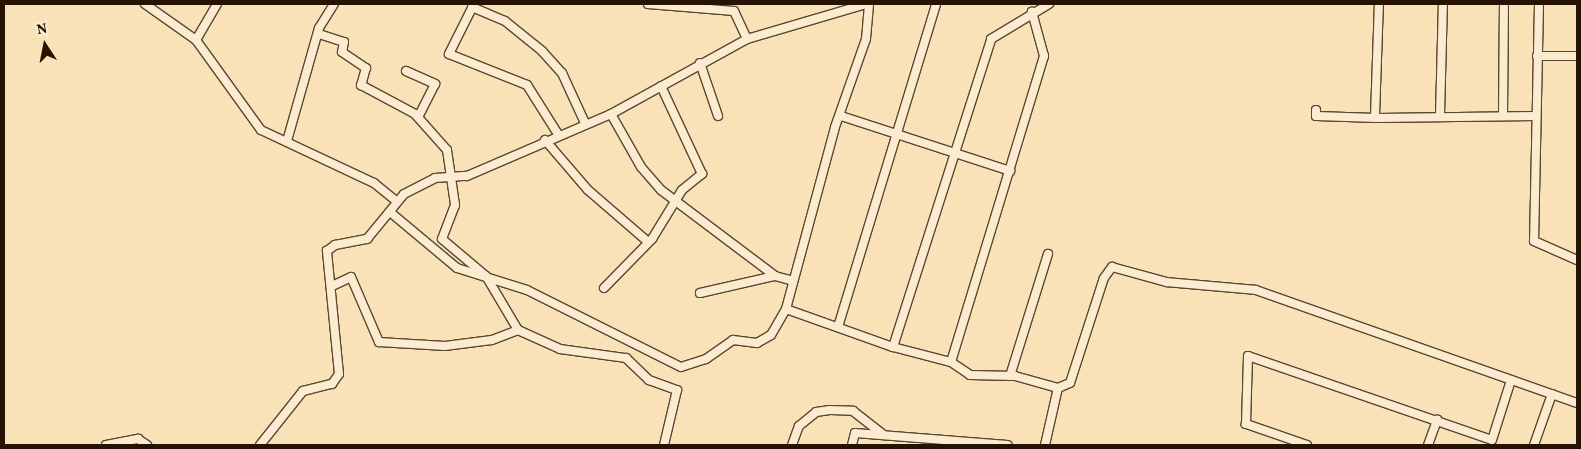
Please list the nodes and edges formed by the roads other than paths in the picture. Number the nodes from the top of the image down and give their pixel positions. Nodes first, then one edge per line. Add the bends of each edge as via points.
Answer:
1 (145, 4) edge
2 (217, 4) edge
3 (334, 4) edge
4 (648, 4) edge
5 (868, 4) edge
6 (936, 4) edge
7 (1049, 4) edge
8 (1379, 4) edge
9 (1443, 4) edge
10 (1504, 4) edge
11 (1538, 4) edge
12 (473, 5) edge
13 (1032, 12) junction
14 (319, 34) junction
15 (747, 39) junction
16 (196, 40) junction
17 (1537, 56) junction
18 (1577, 56) edge
19 (700, 62) junction
20 (406, 71) dead end
21 (660, 86) junction
22 (1316, 110) dead end
23 (611, 114) junction
24 (1440, 115) junction
25 (1503, 115) junction
26 (718, 116) dead end
27 (841, 116) junction
28 (1375, 116) junction
29 (1536, 116) junction
30 (418, 117) junction
31 (585, 123) junction
32 (558, 134) junction
33 (899, 136) junction
34 (545, 140) junction
35 (287, 141) junction
36 (955, 154) junction
37 (1010, 171) junction
38 (453, 175) junction
39 (396, 200) junction
40 (675, 201) junction
41 (390, 212) junction
42 (647, 242) junction
43 (1048, 254) dead end
44 (1577, 260) edge
45 (486, 276) junction
46 (775, 276) junction
47 (790, 280) junction
48 (332, 286) junction
49 (604, 288) dead end
50 (700, 293) dead end
51 (786, 308) junction
52 (838, 327) junction
53 (518, 330) junction
54 (892, 347) junction
55 (951, 362) junction
56 (1010, 376) junction
57 (1511, 380) junction
58 (1058, 388) junction
59 (1552, 394) junction
60 (1577, 403) edge
61 (1436, 420) junction
62 (884, 435) junction
63 (917, 442) edge
64 (988, 444) edge
65 (106, 445) edge
66 (147, 445) edge
67 (260, 445) edge
68 (664, 445) edge
69 (792, 445) edge
70 (852, 445) edge
71 (1008, 445) edge
72 (1045, 445) edge
73 (1308, 445) edge
74 (1428, 445) edge
75 (1534, 445) edge

1 - 16 street
2 - 16 street
3 - 14 street
4 - 15 street via 734,11
5 - 15 street
5 - 27 street via 866,39
6 - 33 street
7 - 13 street
8 - 28 street
9 - 24 street
10 - 25 street
11 - 17 street
12 - 31 street via 505,21 542,51 562,73
12 - 32 street via 450,54 527,86
13 - 36 street via 991,39
13 - 37 street via 1044,56
14 - 30 street via 344,42 342,52 366,68 361,85
14 - 35 street
15 - 19 street
16 - 35 street via 261,130
17 - 18 street
17 - 29 street
19 - 21 street
19 - 26 street
20 - 30 street via 435,84
21 - 23 street
21 - 40 street via 702,174
22 - 28 street via 1316,116
23 - 31 street
23 - 40 street via 641,167
24 - 25 street
24 - 28 street
25 - 29 street
27 - 33 street
27 - 47 street
29 - 44 street via 1534,241
30 - 38 street via 447,150
31 - 32 street
32 - 34 street
33 - 36 street
33 - 52 street
34 - 38 street via 467,176
34 - 42 street via 588,190
35 - 39 street via 307,156 374,183
36 - 37 street
36 - 54 street
37 - 55 street
38 - 39 street via 435,178
38 - 45 street via 455,205 442,239
39 - 41 street
40 - 42 street
40 - 46 street
41 - 45 street via 457,268
41 - 48 street via 367,239 335,245 327,251
42 - 49 street
43 - 56 street
45 - 51 street via 527,290 681,367 706,359 732,340 757,343 771,335
45 - 53 street
46 - 47 street
46 - 50 street
47 - 51 street
48 - 53 street via 351,278 380,342 445,346 492,340
48 - 67 street via 339,374 332,384 303,391
51 - 52 street
52 - 54 street
53 - 68 street via 560,350 626,358 649,380 677,390
54 - 55 street
55 - 56 street via 970,375
56 - 58 street
57 - 58 street via 1256,290 1167,282 1112,267 1104,278 1070,383
57 - 59 street
57 - 61 street via 1492,440
58 - 72 street
59 - 60 street
59 - 75 street
61 - 73 street via 1248,356 1246,424
61 - 74 street
62 - 63 street
62 - 69 street via 853,410 830,410 816,412 798,426
62 - 70 street via 855,433
63 - 64 street
64 - 71 street
65 - 66 street via 138,439

